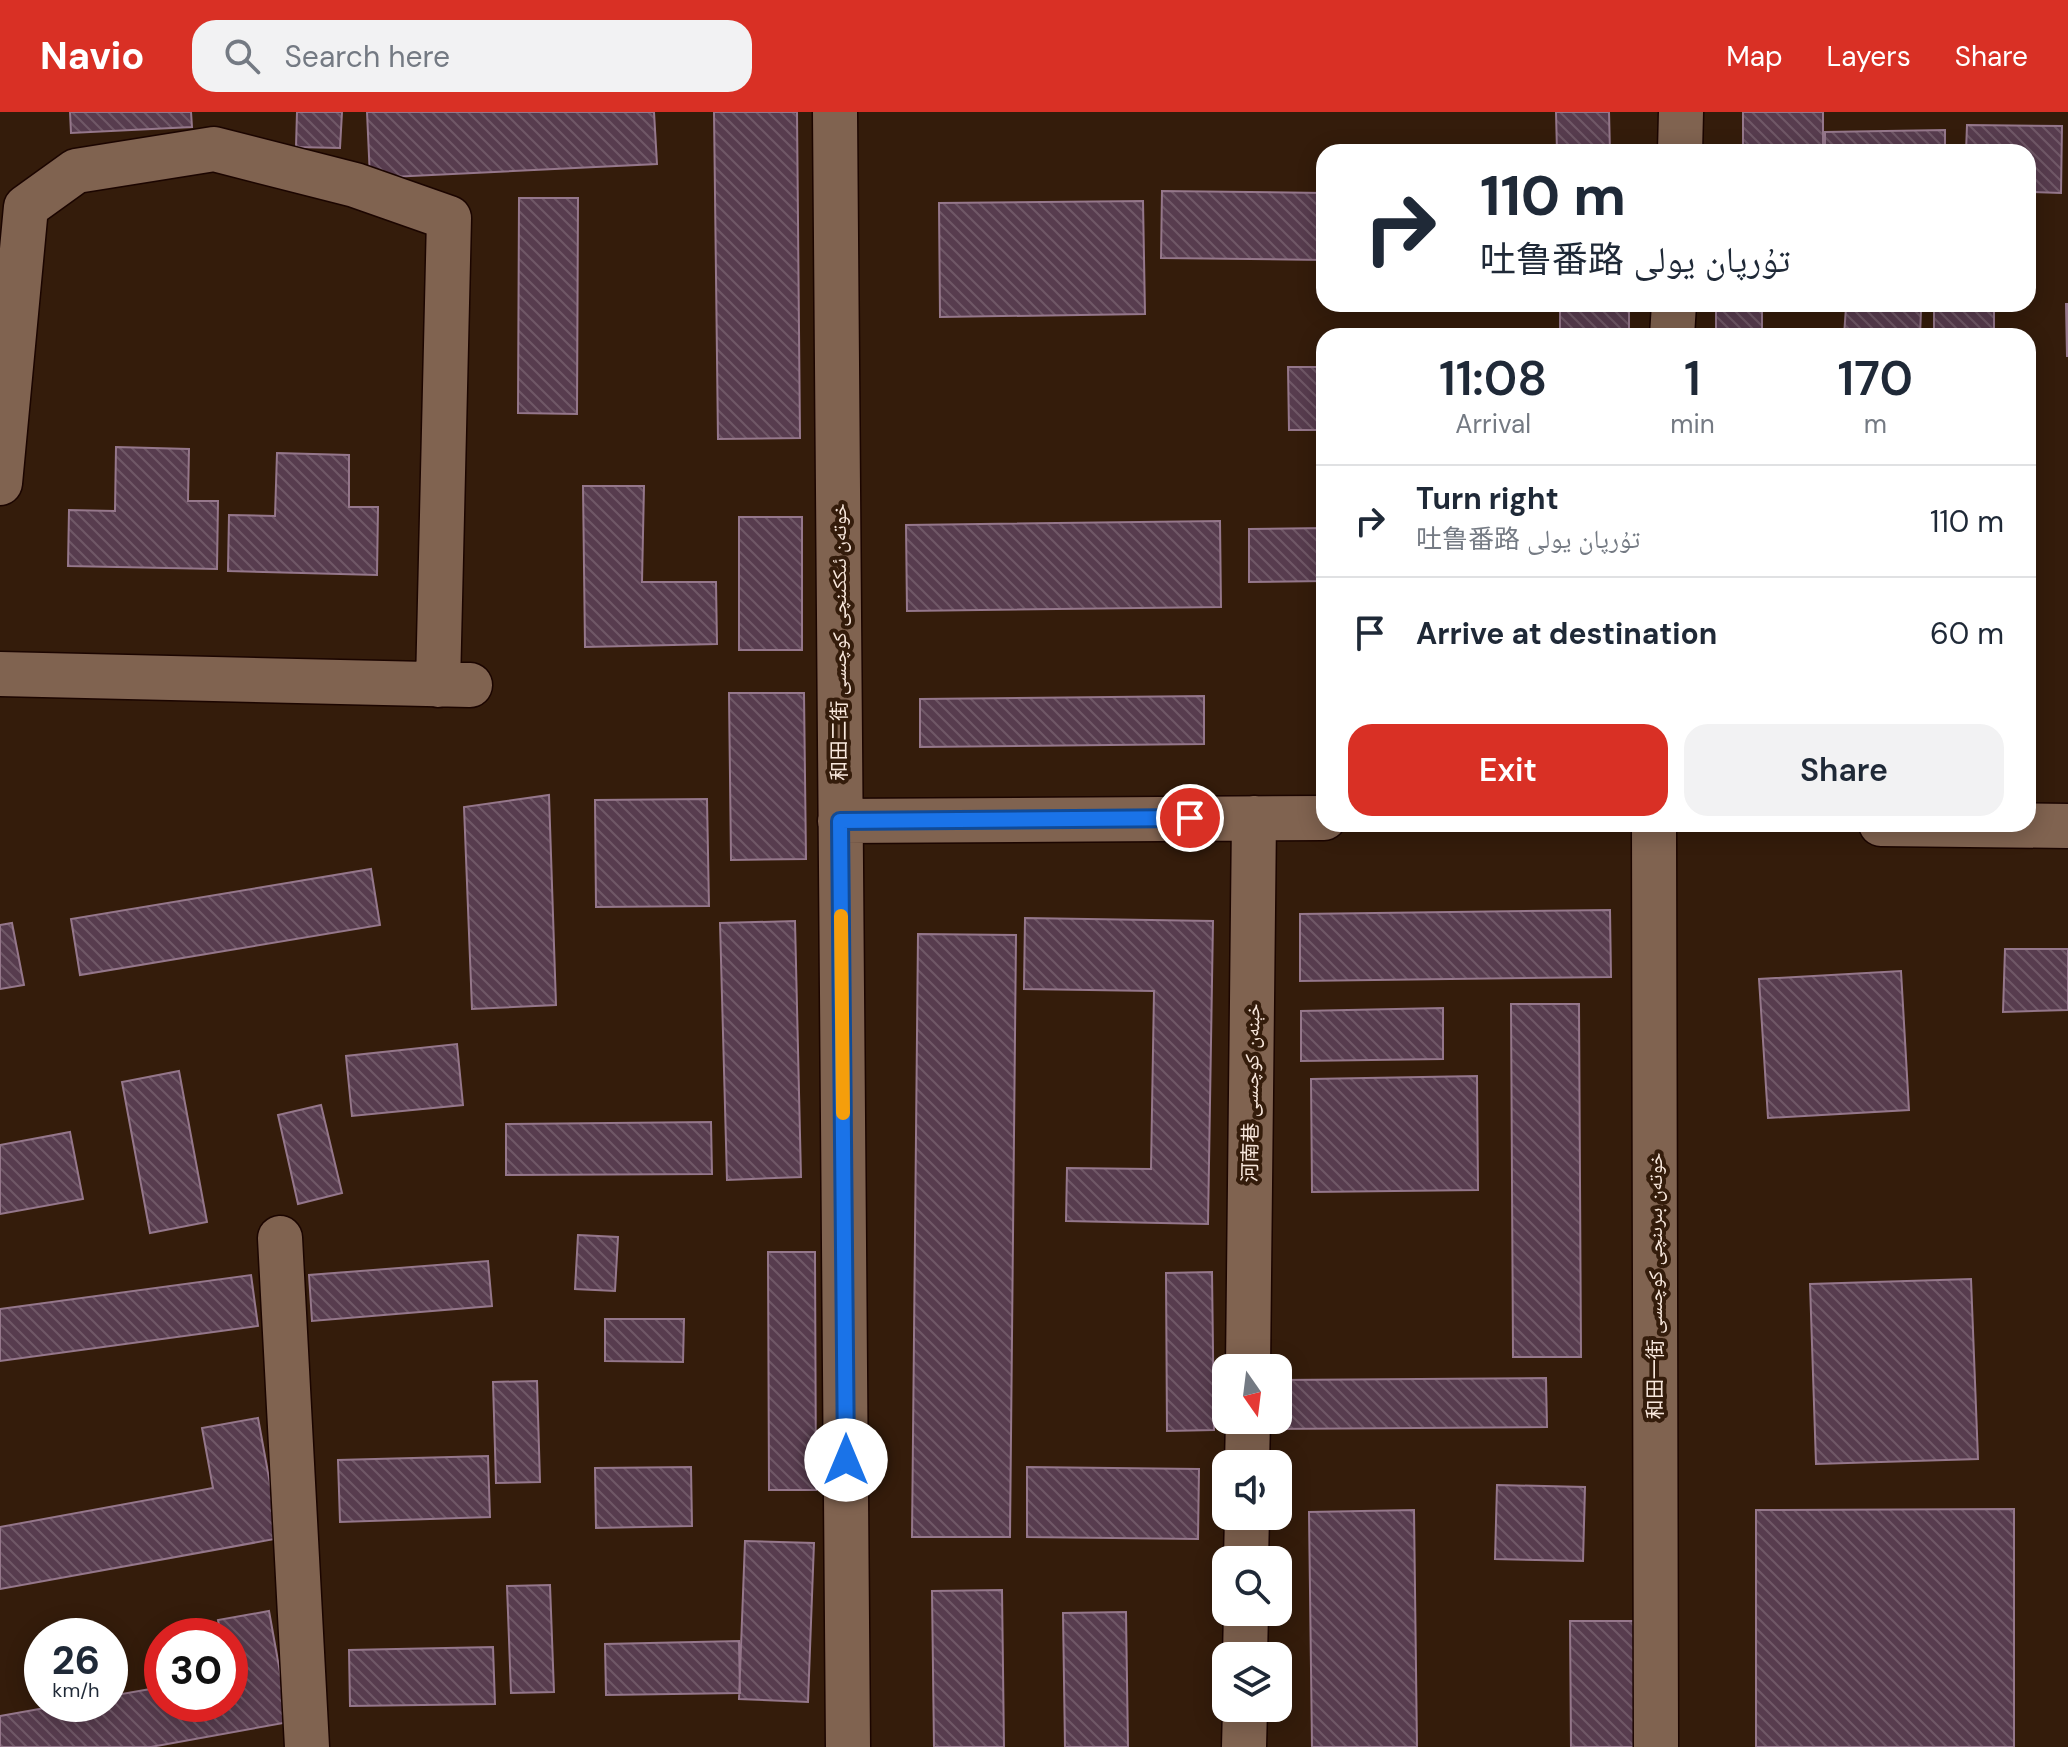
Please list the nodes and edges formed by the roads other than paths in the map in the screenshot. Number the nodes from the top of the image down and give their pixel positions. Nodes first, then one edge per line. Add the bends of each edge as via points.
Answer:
1 (835, 112) edge
2 (1681, 112) edge
3 (1680, 144) edge
4 (0, 483) edge
5 (0, 674) edge
6 (1254, 818) junction
7 (1316, 818) edge
8 (840, 821) junction
9 (2036, 826) edge
10 (2068, 826) edge
11 (1654, 832) edge
12 (280, 1238) dead end
13 (1248, 1354) edge
14 (1245, 1722) edge
15 (307, 1747) edge
16 (848, 1747) edge
17 (1244, 1747) edge
18 (1656, 1747) edge

1 - 8 street, 和田二街 خوتەن ئىككىنچى كوچىسى
2 - 3 street
4 - 5 street via 26,207 76,171 214,149 355,185 449,218 454,685
6 - 7 street
6 - 8 street
6 - 13 street, 河南巷 خېنەن كوچىسى
8 - 16 street, 和田二街 خوتەن ئىككىنچى كوچىسى
9 - 10 street
11 - 18 street, 和田一街 خوتەن بىرىنچى كوچىسى
12 - 15 street
14 - 17 street

